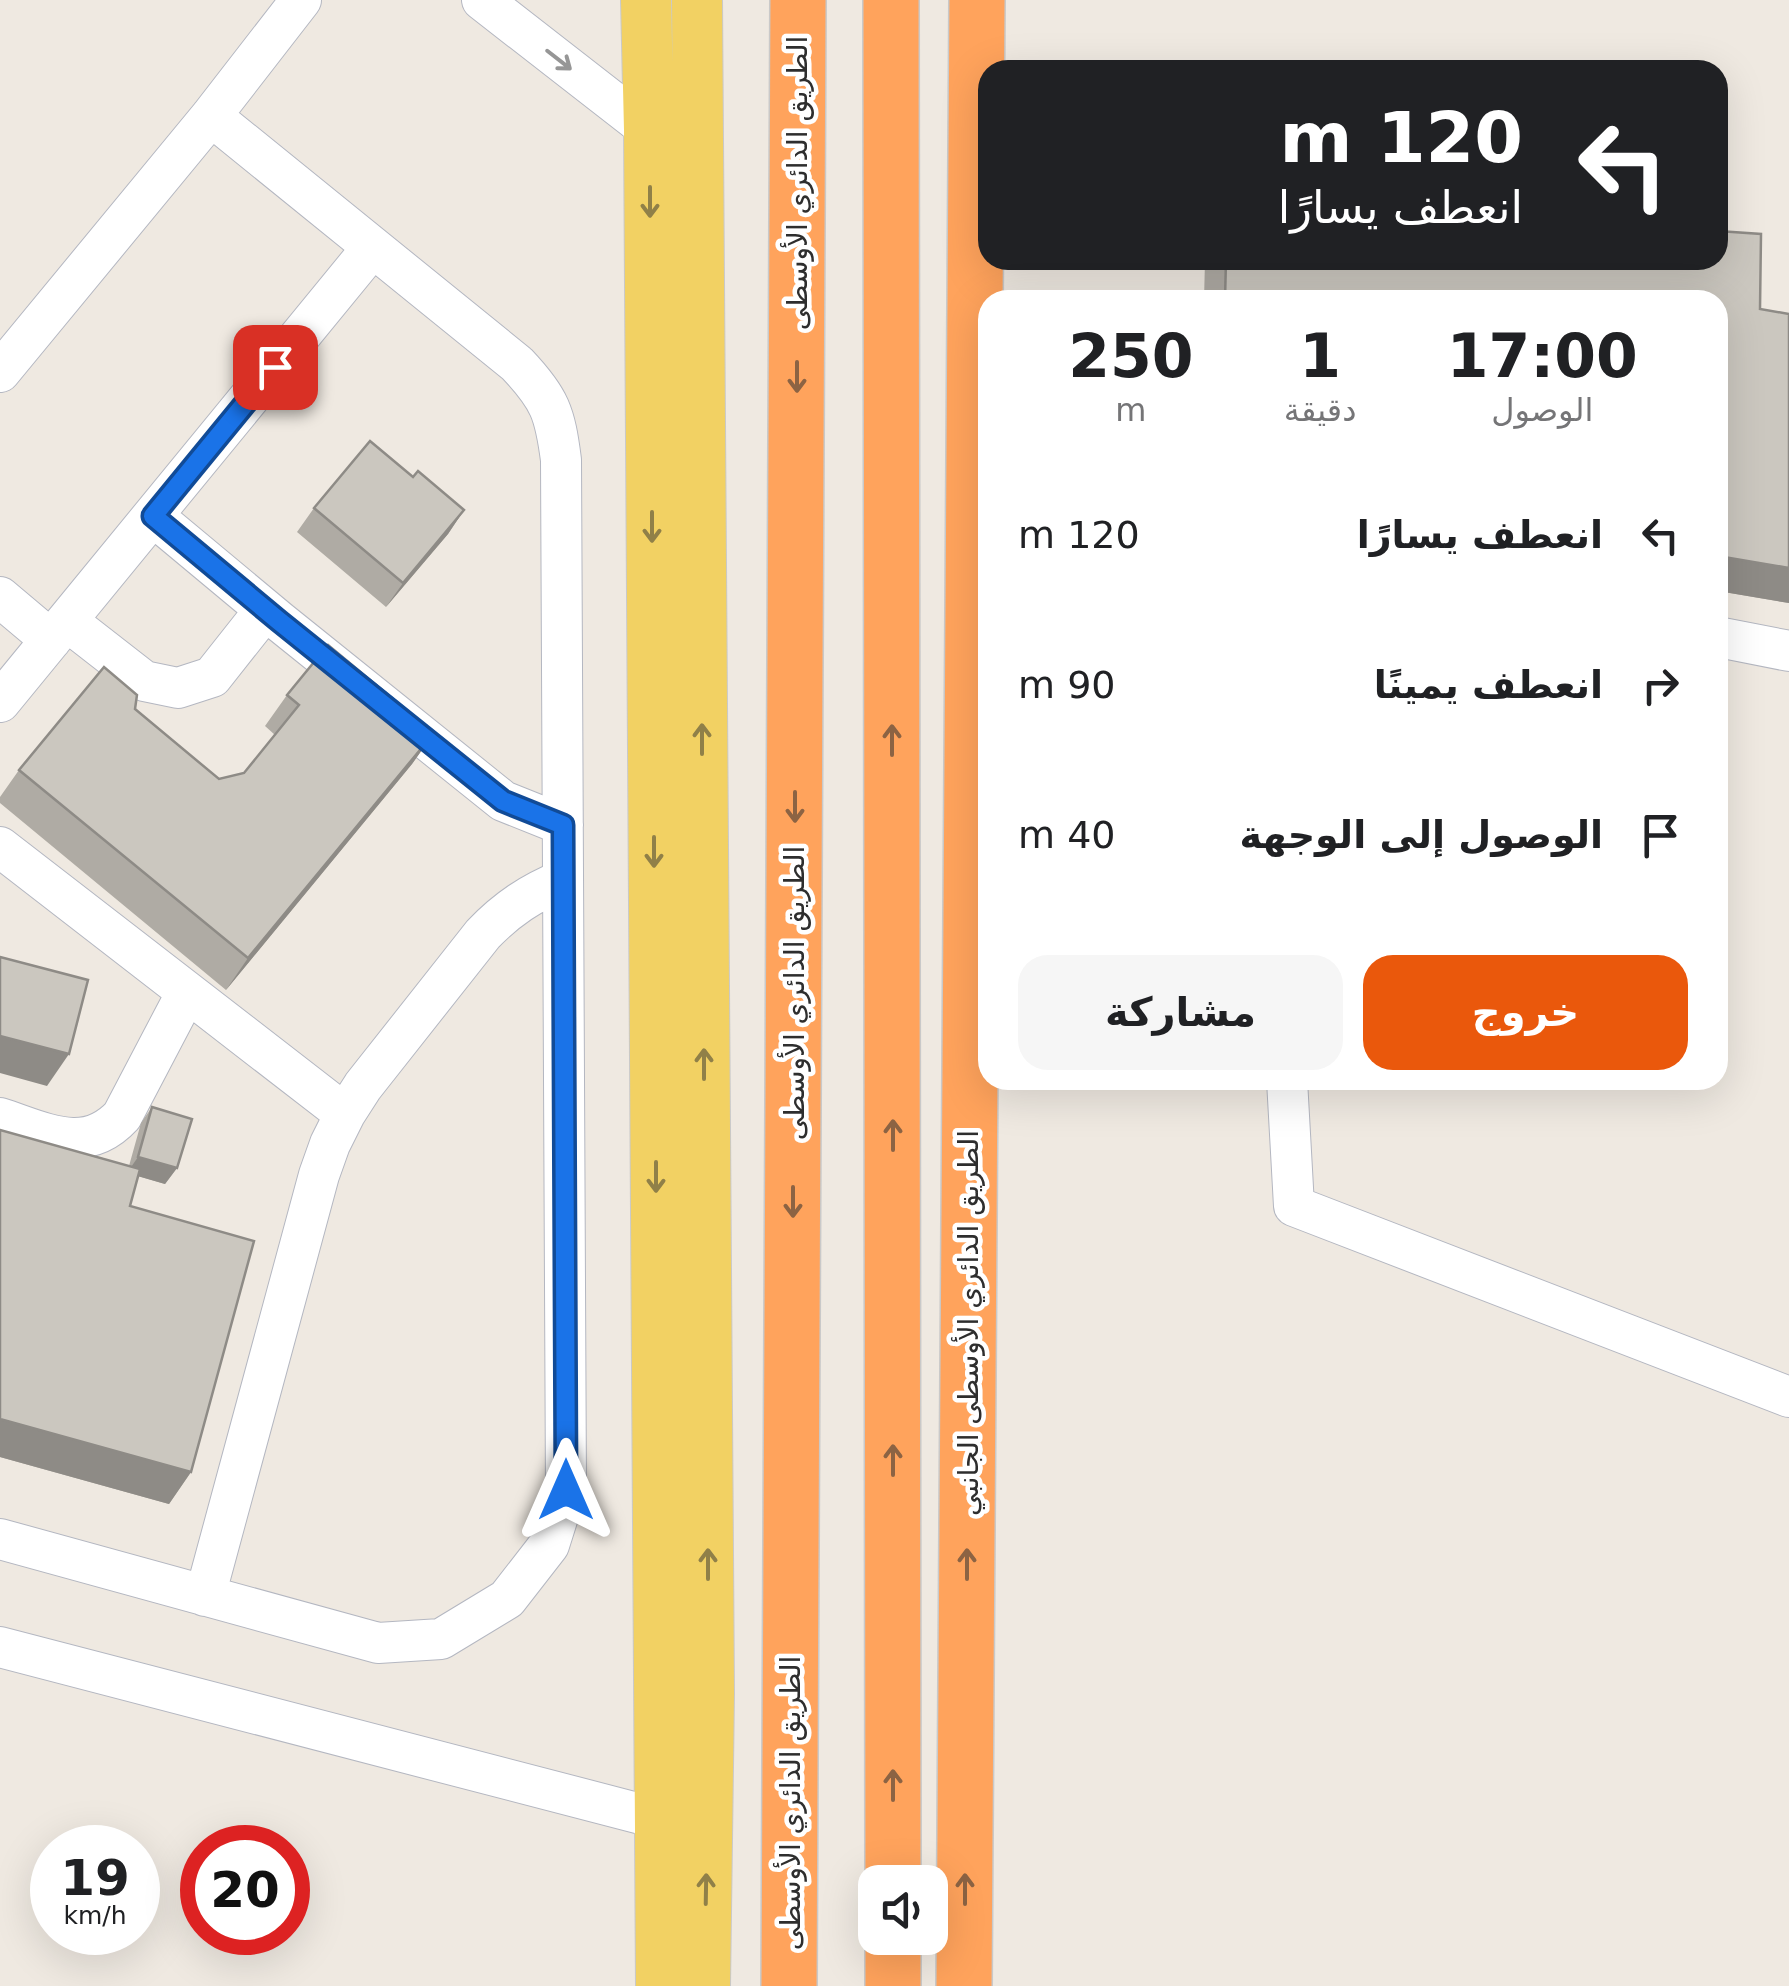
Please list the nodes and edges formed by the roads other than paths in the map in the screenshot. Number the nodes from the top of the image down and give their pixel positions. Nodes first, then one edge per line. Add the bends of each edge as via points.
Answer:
1 (301, 0) edge
2 (482, 0) edge
3 (697, 0) edge
4 (798, 0) edge
5 (892, 0) edge
6 (977, 0) edge
7 (644, 2) edge
8 (210, 116) junction
9 (650, 130) junction
10 (372, 248) junction
11 (0, 372) edge
12 (153, 516) junction
13 (0, 597) edge
14 (265, 610) junction
15 (59, 630) junction
16 (1728, 639) edge
17 (1789, 651) edge
18 (0, 702) edge
19 (563, 825) junction
20 (0, 848) edge
21 (563, 880) junction
22 (187, 992) junction
23 (1288, 1090) edge
24 (345, 1114) junction
25 (0, 1118) edge
26 (1789, 1397) edge
27 (0, 1538) edge
28 (205, 1596) junction
29 (0, 1647) edge
30 (660, 1819) junction
31 (893, 1865) edge
32 (893, 1955) edge
33 (662, 1986) edge
34 (704, 1986) edge
35 (790, 1986) edge
36 (894, 1986) edge
37 (964, 1986) edge

1 - 8 street
2 -> 9 street
34 -> 3 main road via 709,1674
4 -> 35 highway, الطريق الدائري الأوسطى
31 -> 5 highway
37 -> 6 highway, الطريق الدائري الأوسطى الجانبي
7 - 9 main road
8 - 10 street
8 - 11 street
9 -> 30 main road
10 - 12 street
10 - 19 street via 517,364 543,392 556,423
12 - 14 street
12 - 15 street
13 - 15 street
14 - 15 street via 212,677 178,688 144,682
14 - 19 street via 503,801
15 - 18 street
16 - 17 street
19 - 21 street
20 - 22 street
21 - 24 street via 520,900 483,934
21 - 28 street via 566,1490 548,1545 507,1598 441,1638 378,1643
22 - 24 street
22 - 25 street via 112,1126 73,1140
23 - 26 street via 1294,1206
24 - 28 street via 319,1175
27 - 28 street
29 - 30 street
30 - 33 main road
32 - 36 highway

